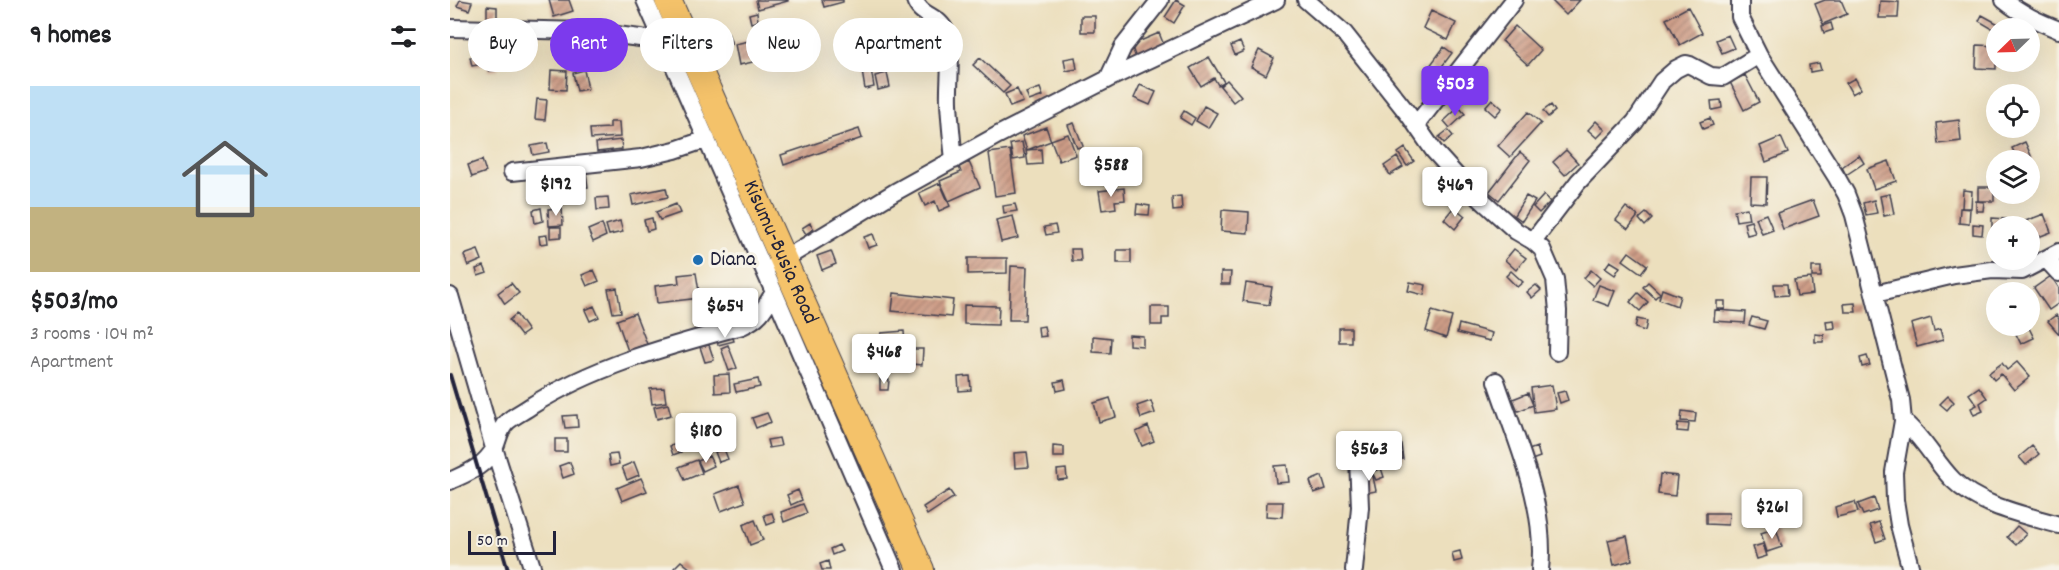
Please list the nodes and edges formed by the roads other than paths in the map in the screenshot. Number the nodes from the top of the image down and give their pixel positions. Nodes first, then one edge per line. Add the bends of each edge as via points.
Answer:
1 (645, 0) edge
2 (668, 0) edge
3 (915, 0) edge
4 (1160, 0) edge
5 (1276, 0) edge
6 (1306, 0) edge
7 (1514, 0) edge
8 (1740, 0) edge
9 (2004, 0) edge
10 (653, 18) edge
11 (450, 28) edge
12 (2059, 30) edge
13 (640, 38) edge
14 (1759, 55) junction
15 (677, 72) edge
16 (1108, 79) junction
17 (1416, 125) junction
18 (707, 140) junction
19 (954, 160) junction
20 (512, 172) dead end
21 (1533, 241) junction
22 (2053, 255) edge
23 (775, 265) junction
24 (2059, 273) edge
25 (774, 292) junction
26 (1875, 294) junction
27 (450, 296) edge
28 (1557, 352) dead end
29 (1496, 381) dead end
30 (1903, 421) junction
31 (494, 448) junction
32 (1358, 459) dead end
33 (450, 481) edge
34 (2059, 525) edge
35 (533, 570) edge
36 (894, 570) edge
37 (921, 570) edge
38 (1354, 570) edge
39 (1540, 570) edge
40 (1911, 570) edge

1 - 10 street
2 - 23 highway, Kisumu-Busia Road
3 - 19 street via 924,13 942,24 948,41
4 - 16 street via 1123,47
5 - 16 street
6 - 17 street via 1344,33
7 - 17 street
8 - 14 street via 1740,17
9 - 12 street via 2036,21
11 - 13 street via 586,31
14 - 21 street via 1723,77 1711,76 1686,64 1676,69 1662,81 1635,122 1578,182
14 - 26 street via 1846,194
15 - 18 street
16 - 19 street
17 - 21 street via 1463,183 1516,231
18 - 20 street via 641,158
18 - 23 street
19 - 23 street
21 - 28 street via 1542,249 1555,279
22 - 24 street
22 - 26 street via 2022,272 1992,270 1954,275
23 - 25 street
23 - 37 highway, Kisumu-Busia Road
25 - 31 street via 763,312 742,326 650,352 550,394 507,422
25 - 36 street
26 - 30 street via 1898,380
27 - 31 street
29 - 39 street via 1532,487 1539,524
30 - 34 street via 1955,482 1972,494 2008,511
30 - 40 street via 1894,472 1895,500
31 - 33 street via 478,468
31 - 35 street
32 - 38 street via 1360,507

